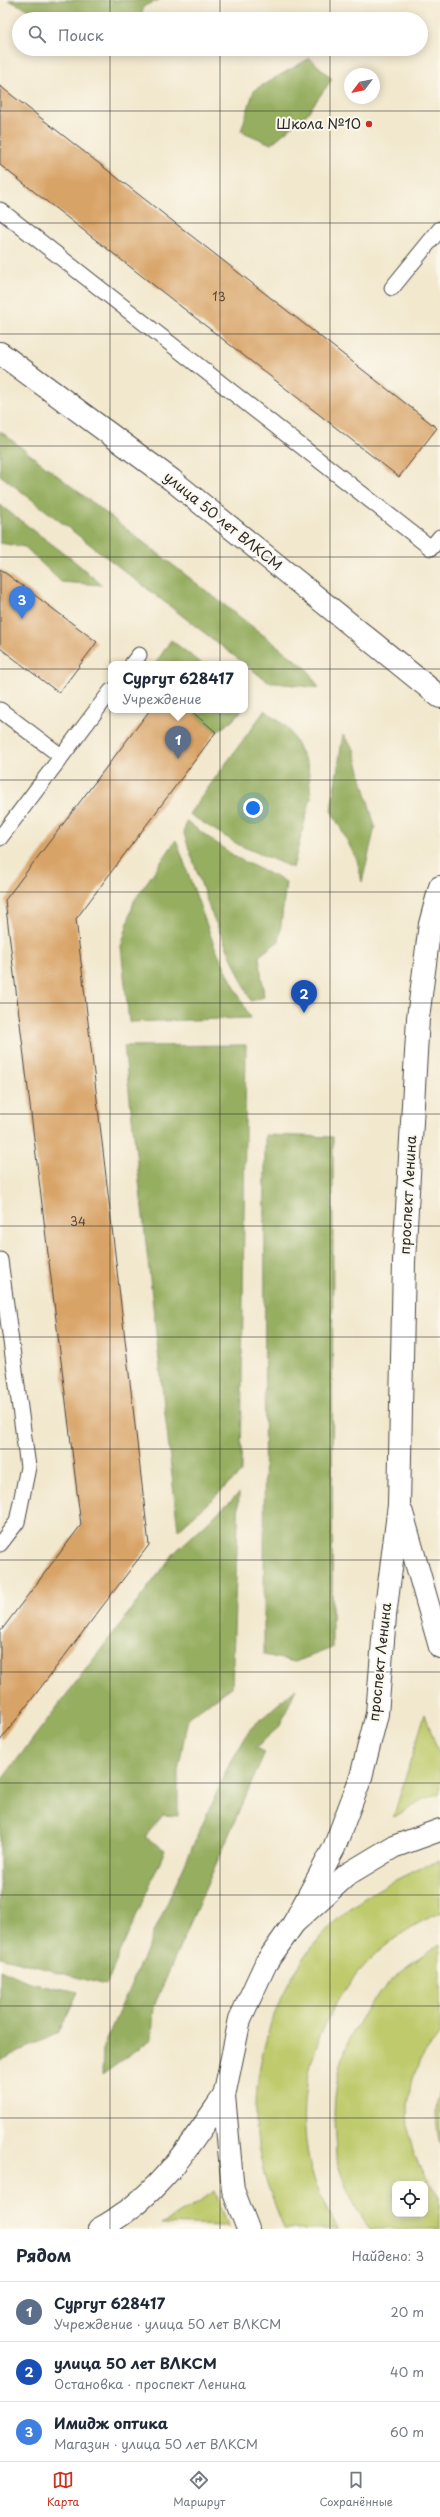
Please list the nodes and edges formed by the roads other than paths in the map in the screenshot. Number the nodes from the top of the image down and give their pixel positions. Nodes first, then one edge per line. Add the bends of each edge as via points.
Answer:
1 (0, 210) edge
2 (440, 229) edge
3 (392, 288) dead end
4 (0, 353) edge
5 (440, 537) edge
6 (108, 695) edge
7 (440, 697) edge
8 (0, 710) edge
9 (61, 756) junction
10 (0, 838) edge
11 (440, 887) edge
12 (0, 1260) edge
13 (399, 1505) junction
14 (0, 1544) edge
15 (440, 1647) edge
16 (440, 1830) edge
17 (294, 1923) junction
18 (224, 2096) junction
19 (99, 2229) edge
20 (248, 2229) edge

1 - 5 lane via 431,548
2 - 3 lane
4 - 7 main road, улица 50 лет ВЛКСМ via 172,480
6 - 9 lane
8 - 9 lane
9 - 10 lane
11 - 13 main road, проспект Ленина via 430,924 418,1018 404,1261
12 - 14 lane via 28,1467 17,1522
13 - 15 main road, проспект Ленина
13 - 17 main road, проспект Ленина via 385,1616 377,1714 363,1770 334,1848
16 - 17 main road via 393,1847 348,1874
17 - 18 main road via 266,1963 240,2019
18 - 19 main road via 195,2139 155,2189
18 - 20 main road via 233,2190

